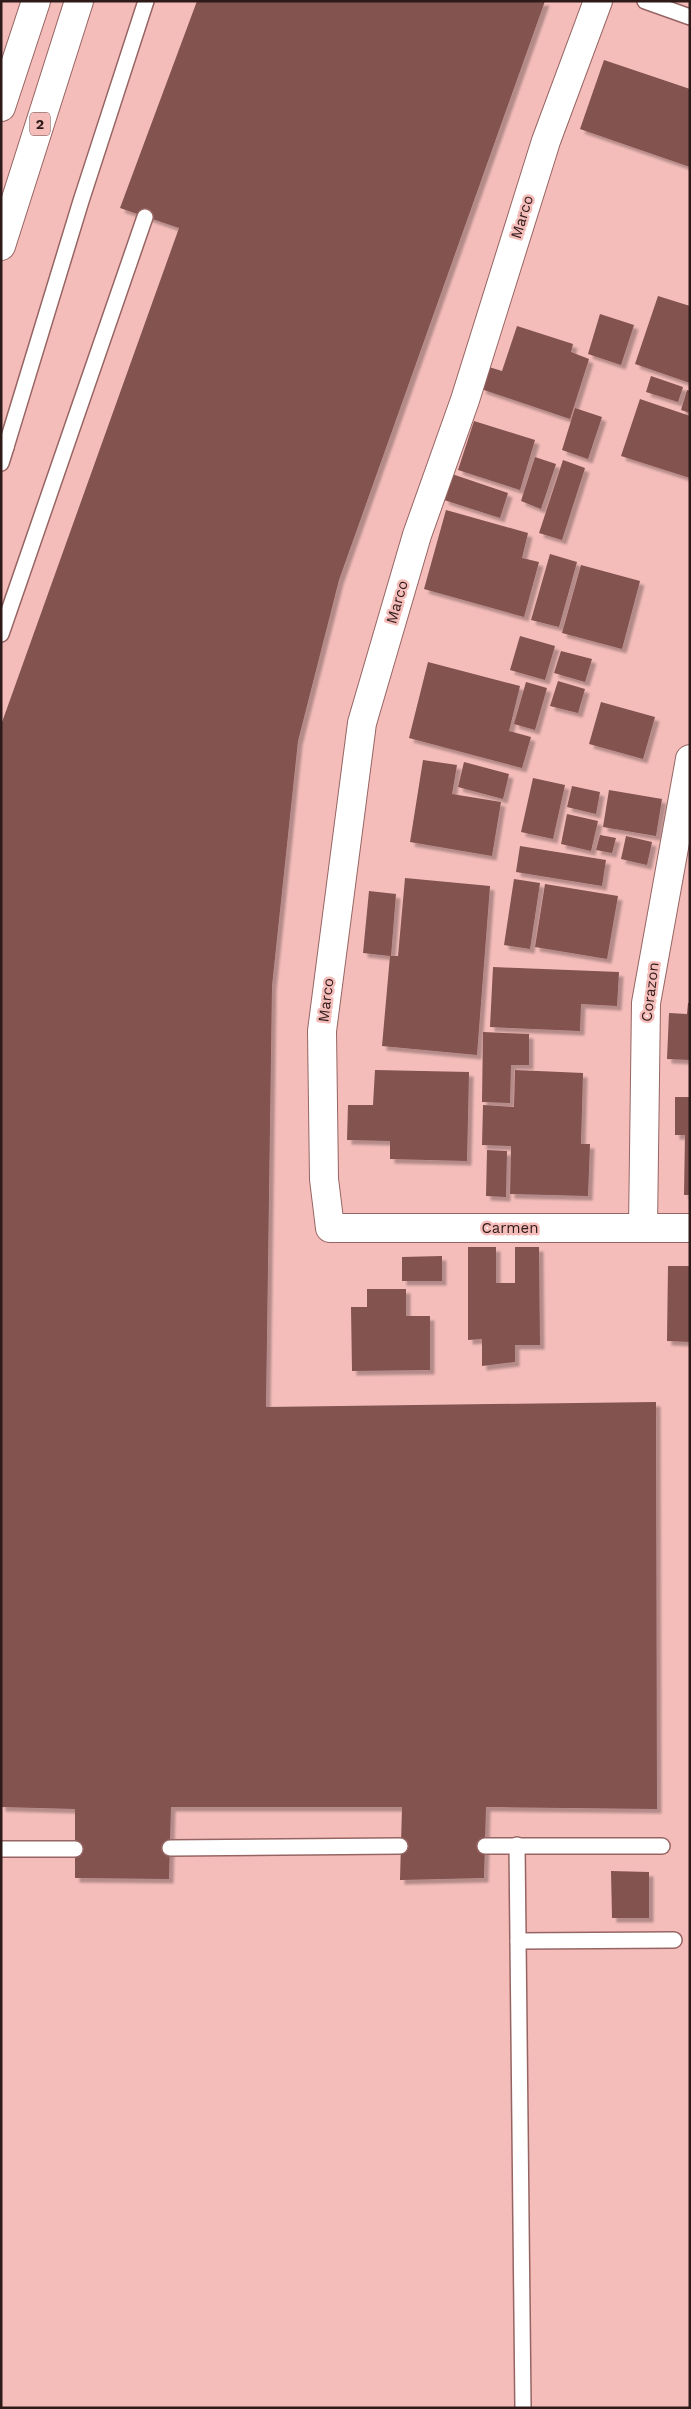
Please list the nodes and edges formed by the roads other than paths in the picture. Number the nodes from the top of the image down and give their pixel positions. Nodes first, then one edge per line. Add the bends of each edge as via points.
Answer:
1 (36, 1) edge
2 (79, 1) edge
3 (146, 1) edge
4 (598, 1) edge
5 (646, 1) edge
6 (690, 17) edge
7 (1, 107) edge
8 (145, 217) dead end
9 (1, 246) edge
10 (4, 446) edge
11 (1, 464) edge
12 (1, 634) edge
13 (690, 759) edge
14 (330, 1228) joint
15 (643, 1228) junction
16 (690, 1228) edge
17 (400, 1846) dead end
18 (485, 1846) dead end
19 (517, 1846) junction
20 (662, 1846) dead end
21 (1, 1848) edge
22 (170, 1848) dead end
23 (75, 1849) dead end
24 (674, 1940) dead end
25 (518, 1941) junction
26 (523, 2408) edge

1 - 7 main road
2 - 9 main road, 2
3 - 10 lane
4 - 14 main road, Marco via 546,141 465,400 417,535 362,723 322,1031 324,1179
5 - 6 lane
8 - 12 lane
10 - 11 lane
13 - 15 main road, Corazon via 646,1003
14 - 15 main road, Carmen
15 - 16 main road, Carmen
17 - 22 lane
18 - 19 lane
19 - 20 lane
19 - 25 lane
21 - 23 lane
24 - 25 lane
25 - 26 lane

